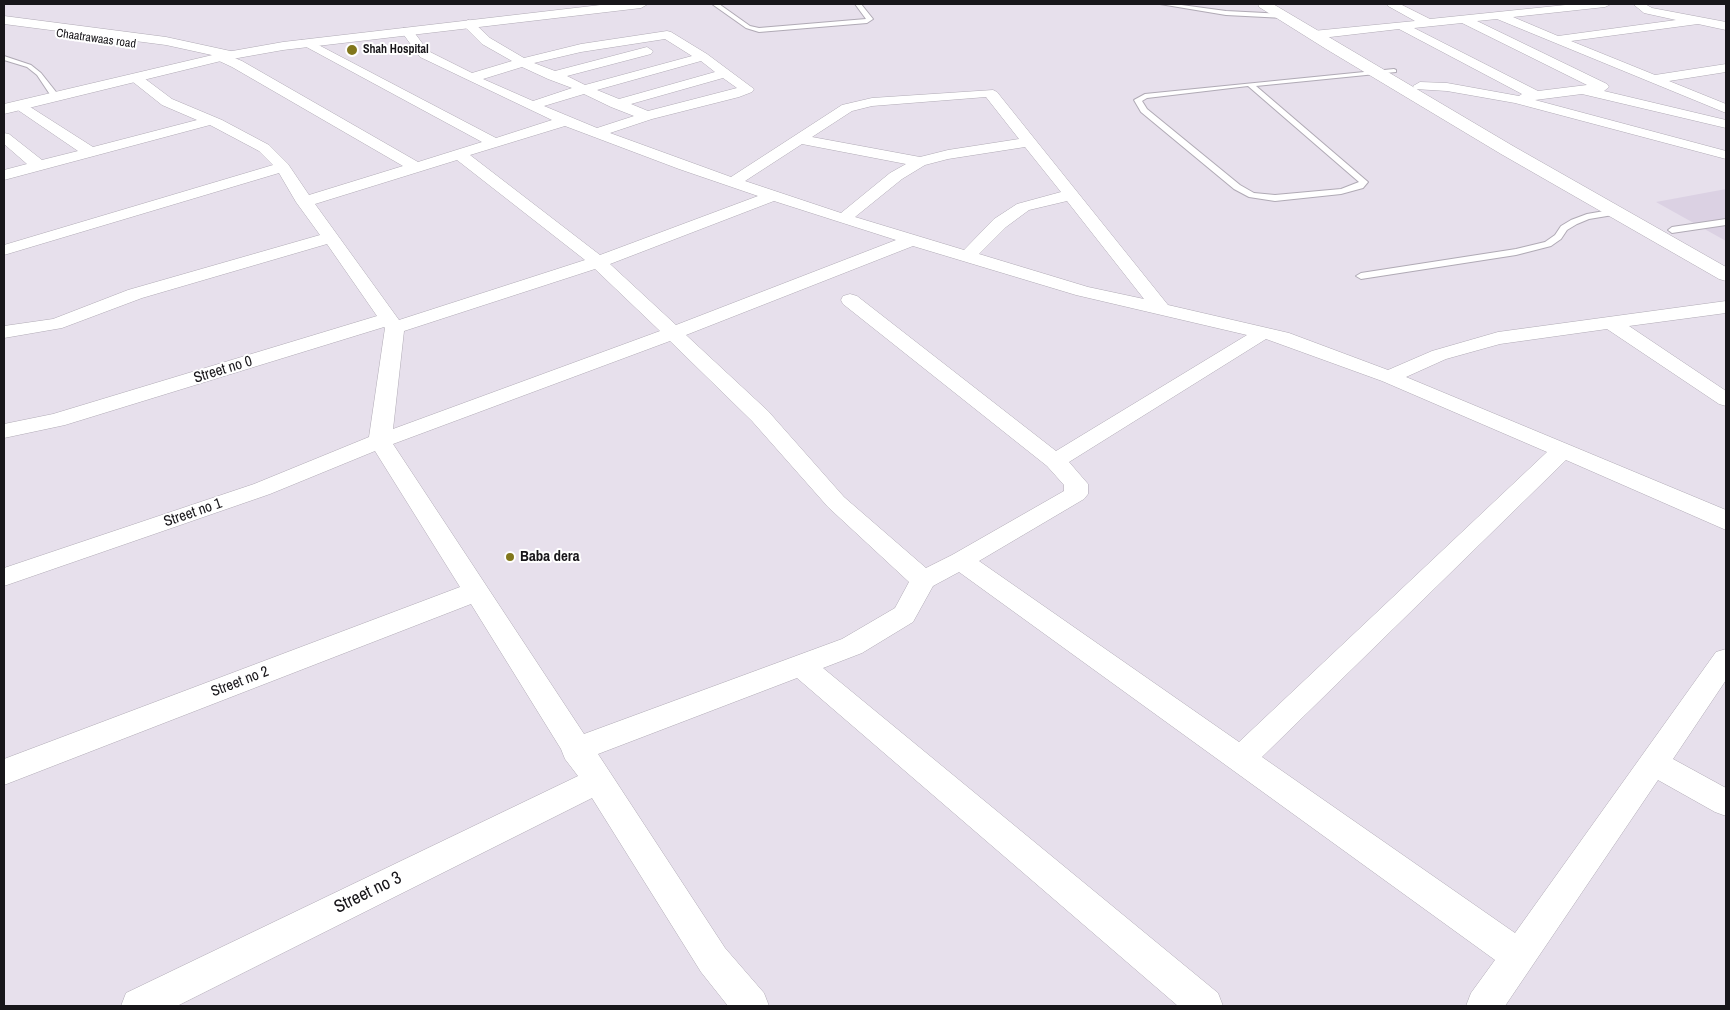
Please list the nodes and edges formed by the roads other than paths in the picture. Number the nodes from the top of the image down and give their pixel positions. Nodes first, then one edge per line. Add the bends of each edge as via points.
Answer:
1 (641, 4) edge
2 (715, 4) edge
3 (858, 4) edge
4 (1163, 4) edge
5 (1264, 4) edge
6 (1392, 4) edge
7 (1595, 4) edge
8 (1638, 4) edge
9 (1283, 10) edge
10 (1498, 15) junction
11 (1464, 18) junction
12 (4, 20) edge
13 (1702, 20) junction
14 (1427, 22) junction
15 (468, 24) junction
16 (1400, 25) junction
17 (4, 26) edge
18 (1726, 26) edge
19 (407, 31) junction
20 (1321, 34) junction
21 (1558, 40) junction
22 (680, 42) junction
23 (305, 43) junction
24 (226, 56) junction
25 (703, 57) junction
26 (4, 58) edge
27 (522, 62) junction
28 (179, 67) junction
29 (1726, 68) edge
30 (1394, 71) junction
31 (1374, 72) junction
32 (726, 73) junction
33 (553, 76) junction
34 (135, 78) junction
35 (471, 78) junction
36 (1656, 80) junction
37 (1250, 84) junction
38 (1420, 86) junction
39 (1602, 87) junction
40 (584, 89) junction
41 (1581, 89) junction
42 (1535, 95) junction
43 (56, 97) junction
44 (1516, 99) junction
45 (616, 104) junction
46 (19, 106) junction
47 (532, 106) junction
48 (1726, 109) edge
49 (4, 110) edge
50 (646, 116) junction
51 (565, 121) junction
52 (209, 122) junction
53 (1726, 124) edge
54 (596, 133) junction
55 (4, 136) edge
56 (800, 139) junction
57 (1028, 142) junction
58 (494, 143) junction
59 (90, 152) junction
60 (459, 154) junction
61 (1724, 155) dead end
62 (920, 162) junction
63 (39, 166) junction
64 (283, 167) junction
65 (416, 167) junction
66 (4, 175) edge
67 (732, 182) junction
68 (1070, 194) junction
69 (773, 196) junction
70 (304, 202) junction
71 (1616, 212) junction
72 (843, 219) junction
73 (1726, 222) edge
74 (1672, 230) junction
75 (330, 238) junction
76 (912, 240) junction
77 (4, 250) edge
78 (967, 256) junction
79 (1726, 261) edge
80 (598, 262) junction
81 (1726, 275) edge
82 (1361, 276) dead end
83 (850, 300) dead end
84 (1726, 307) edge
85 (1162, 310) junction
86 (1611, 323) junction
87 (392, 324) junction
88 (4, 332) edge
89 (673, 333) junction
90 (1263, 333) junction
91 (1389, 377) junction
92 (1726, 400) edge
93 (4, 431) edge
94 (380, 441) junction
95 (1562, 451) junction
96 (1055, 462) junction
97 (1724, 519) edge
98 (961, 561) junction
99 (4, 577) edge
100 (923, 580) junction
101 (476, 592) junction
102 (1726, 658) edge
103 (802, 666) junction
104 (576, 750) junction
105 (1240, 760) junction
106 (1654, 762) junction
107 (4, 772) edge
108 (598, 781) junction
109 (1726, 802) edge
110 (1519, 956) junction
111 (139, 1006) edge
112 (751, 1006) edge
113 (1205, 1006) edge
114 (1484, 1006) edge

1 - 15 main road
2 - 3 lane via 748,27 759,30 867,21 870,19
4 - 9 lane via 1234,14
5 - 9 main road
6 - 14 street
7 - 10 street
8 - 13 street via 1648,11
9 - 20 main road
10 - 11 street
10 - 21 street
11 - 14 street
11 - 39 street
12 - 24 main road via 166,41
13 - 18 street
13 - 21 street
14 - 16 street
15 - 19 main road
15 - 27 street via 486,41
16 - 20 street
16 - 42 street
17 - 28 main road, Chaatrawaas road via 155,47 170,53
19 - 23 main road
19 - 35 street via 424,54
20 - 30 main road
20 - 31 main road
21 - 36 street
22 - 25 street
22 - 27 street via 664,35 581,48
22 - 33 street
23 - 24 main road
23 - 58 street
24 - 28 main road
24 - 65 street
25 - 32 street
25 - 40 street
26 - 43 lane via 29,66
27 - 33 street
27 - 35 street
28 - 34 main road
29 - 36 street
30 - 31 lane
30 - 38 main road
31 - 37 lane
31 - 71 main road
32 - 45 street
32 - 50 street via 747,89
33 - 40 street
34 - 43 main road
34 - 52 street via 167,102
35 - 47 street
36 - 39 street
36 - 48 street
37 - 37 lane via 1145,96 1138,100 1144,110 1236,186 1252,195 1275,198 1340,191 1364,182
38 - 44 street
38 - 74 main road
39 - 41 street
40 - 45 street
40 - 47 street
41 - 42 street
41 - 53 street
42 - 44 street
43 - 46 main road
44 - 61 street
45 - 50 street
46 - 49 main road
46 - 59 street
47 - 51 street
50 - 54 street
51 - 54 street
51 - 58 street
52 - 59 street
52 - 64 street via 217,123 264,148
54 - 67 street
55 - 63 street
56 - 57 street via 848,108 872,102 985,92 992,95
56 - 62 street
56 - 67 street
57 - 62 street
57 - 68 street
58 - 60 street
59 - 63 street
60 - 65 street
60 - 80 street
62 - 72 street via 896,176
63 - 66 street
64 - 70 street
64 - 77 street
65 - 70 street
67 - 69 street
68 - 78 street via 1023,207 1000,223
68 - 85 street
69 - 72 street
69 - 80 street, Street no 0
70 - 75 street
71 - 81 main road
71 - 82 lane via 1574,222 1548,244
72 - 76 street
73 - 74 lane
74 - 79 main road
75 - 87 street
75 - 88 street via 135,294 55,324
76 - 78 street
76 - 89 street, Street no 1
78 - 85 street via 1084,291
80 - 87 street, Street no 0
80 - 89 street
83 - 96 street
84 - 86 street
85 - 90 street
86 - 91 street via 1498,338 1439,354
86 - 92 street
87 - 93 street, Street no 0 via 56,420
87 - 94 street
89 - 94 street, Street no 1
89 - 100 street via 760,416 836,502
90 - 91 street
90 - 96 street
91 - 95 street
94 - 99 street, Street no 1 via 262,489
94 - 101 street
95 - 97 street
95 - 105 street
96 - 98 street via 1076,484 1076,494
98 - 100 street
98 - 105 street
100 - 103 street via 904,615 852,646
101 - 104 street
101 - 107 street, Street no 2
102 - 106 street
103 - 104 street
103 - 113 street
104 - 108 street
105 - 110 street
106 - 109 street
106 - 110 street
108 - 111 street, Street no 3
108 - 112 street via 713,960
110 - 114 street

